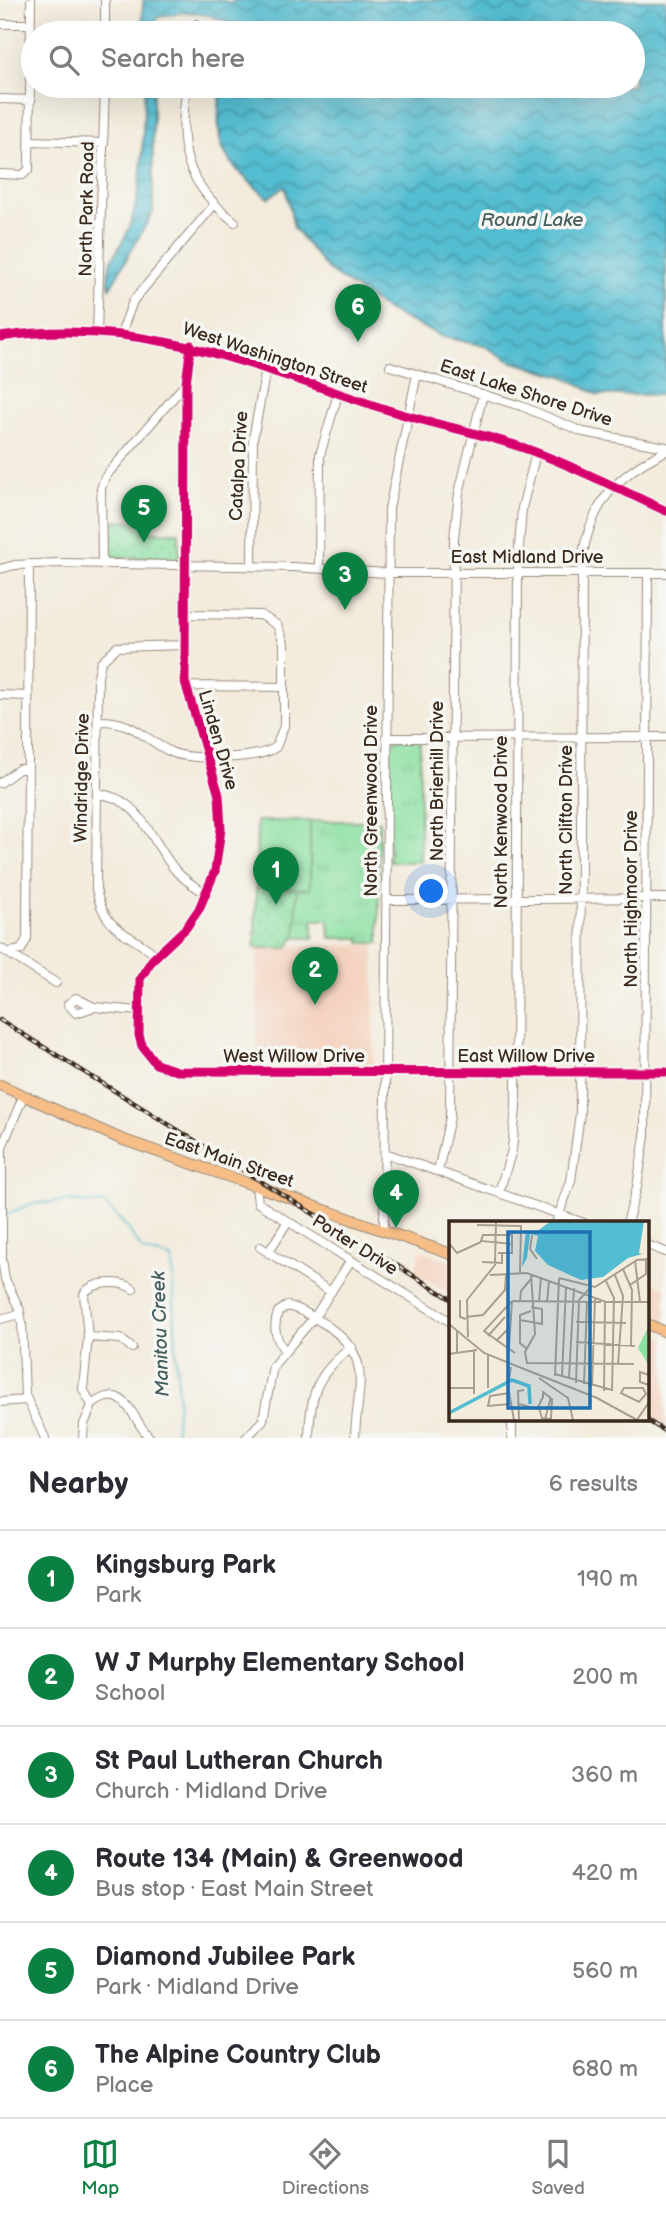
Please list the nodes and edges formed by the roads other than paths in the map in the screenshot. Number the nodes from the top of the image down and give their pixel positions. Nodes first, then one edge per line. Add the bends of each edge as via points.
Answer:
1 (105, 0) edge
2 (31, 1) edge
3 (31, 21) edge
4 (104, 21) edge
5 (0, 24) edge
6 (21, 24) edge
7 (104, 98) edge
8 (186, 98) edge
9 (0, 99) edge
10 (31, 100) joint
11 (30, 141) junction
12 (104, 143) junction
13 (0, 174) edge
14 (214, 205) junction
15 (235, 222) dead end
16 (97, 333) junction
17 (121, 334) junction
18 (0, 337) edge
19 (191, 345) junction
20 (390, 366) dead end
21 (266, 369) junction
22 (417, 374) junction
23 (186, 383) junction
24 (338, 394) junction
25 (483, 394) junction
26 (408, 417) junction
27 (473, 433) junction
28 (666, 449) edge
29 (536, 453) junction
30 (613, 487) junction
31 (666, 511) edge
32 (29, 564) junction
33 (102, 564) junction
34 (185, 566) junction
35 (252, 566) junction
36 (319, 568) junction
37 (0, 569) edge
38 (387, 573) junction
39 (454, 573) junction
40 (518, 573) junction
41 (582, 573) junction
42 (648, 573) junction
43 (666, 573) edge
44 (184, 614) junction
45 (184, 645) junction
46 (186, 687) junction
47 (284, 687) junction
48 (0, 695) edge
49 (28, 696) junction
50 (98, 721) junction
51 (517, 737) junction
52 (582, 737) junction
53 (648, 737) junction
54 (666, 737) edge
55 (386, 738) junction
56 (453, 738) junction
57 (207, 756) junction
58 (27, 769) junction
59 (0, 783) edge
60 (97, 794) junction
61 (207, 894) junction
62 (647, 898) junction
63 (666, 898) edge
64 (581, 899) junction
65 (386, 900) junction
66 (452, 900) junction
67 (516, 900) junction
68 (0, 948) edge
69 (10, 952) junction
70 (157, 956) junction
71 (57, 983) dead end
72 (94, 1007) dead end
73 (139, 1011) junction
74 (514, 1070) junction
75 (202, 1071) joint
76 (450, 1071) junction
77 (386, 1072) junction
78 (580, 1072) junction
79 (646, 1072) junction
80 (666, 1072) edge
81 (0, 1085) edge
82 (23, 1097) junction
83 (385, 1153) junction
84 (438, 1171) junction
85 (256, 1186) junction
86 (499, 1192) junction
87 (558, 1218) edge
88 (288, 1221) junction
89 (627, 1221) edge
90 (2, 1222) edge
91 (384, 1231) junction
92 (648, 1245) edge
93 (260, 1247) dead end
94 (666, 1252) edge
95 (449, 1253) edge
96 (270, 1255) junction
97 (351, 1261) junction
98 (133, 1289) dead end
99 (331, 1292) junction
100 (20, 1314) junction
101 (313, 1318) junction
102 (0, 1319) edge
103 (449, 1321) edge
104 (648, 1324) edge
105 (666, 1332) edge
106 (88, 1337) junction
107 (352, 1347) junction
108 (132, 1348) dead end
109 (284, 1350) junction
110 (26, 1400) junction
111 (0, 1402) edge
112 (92, 1405) junction
113 (512, 1420) edge
114 (143, 1430) junction
115 (251, 1437) edge
116 (45, 1438) edge
117 (83, 1438) edge
118 (136, 1438) edge
119 (150, 1438) edge
120 (309, 1438) edge
121 (355, 1438) edge
122 (512, 1438) edge

1 - 4 street
2 - 3 street
5 - 6 street
7 - 12 street, North Park Road
8 - 14 street via 182,140 194,175
9 - 10 street
10 - 11 street
11 - 12 street
11 - 13 street via 27,172
12 - 16 street, North Park Road
14 - 15 street
14 - 17 street via 133,301
16 - 17 main road, West Washington Street
16 - 18 main road, West Washington Street
17 - 19 main road, West Washington Street
19 - 21 main road, West Washington Street
19 - 23 street, Linden Drive
20 - 22 street, East Lake Shore Drive
21 - 24 main road, West Washington Street
21 - 35 street, Catalpa Drive via 253,439
22 - 25 street, East Lake Shore Drive
22 - 26 street, North Greenwood Drive
23 - 33 street via 105,477 101,489
23 - 34 street, Linden Drive
24 - 26 main road, West Washington Street
24 - 36 street via 320,455
25 - 27 street, North Brierhill Drive
25 - 28 street, East Lake Shore Drive via 583,432
26 - 27 main road, West Washington Street
26 - 38 street, North Greenwood Drive via 389,509
27 - 29 main road, West Washington Street
27 - 39 street, North Brierhill Drive via 455,520
28 - 30 street, North Clifton Drive
29 - 30 main road, West Washington Street
29 - 40 street, North Kenwood Drive via 523,508
30 - 31 main road, West Washington Street
30 - 41 street, North Clifton Drive via 592,521
32 - 33 street, East Midland Drive
32 - 37 street, East Midland Drive
32 - 49 street
33 - 34 street, East Midland Drive
34 - 35 street, East Midland Drive
34 - 44 street, Linden Drive
35 - 36 street, East Midland Drive
36 - 38 street, East Midland Drive
38 - 39 street, East Midland Drive
38 - 55 street, North Greenwood Drive
39 - 40 street, East Midland Drive
39 - 56 street, North Brierhill Drive
40 - 41 street, East Midland Drive
40 - 51 street, North Kenwood Drive
41 - 42 street, East Midland Drive
41 - 52 street, North Clifton Drive
42 - 43 street, East Midland Drive
42 - 53 street, North Highmoor Drive
44 - 45 street, Linden Drive
44 - 47 street via 252,614 270,619 282,634
45 - 46 street, Linden Drive
45 - 50 street, Windridge Drive via 126,645 109,652 98,676
46 - 47 street
46 - 57 street, Linden Drive
47 - 57 street via 284,726 276,747 258,756
48 - 49 street
49 - 58 street
50 - 57 street via 132,726 179,755
50 - 60 street, Windridge Drive
51 - 52 street
51 - 56 street
51 - 67 street, North Kenwood Drive
52 - 53 street
52 - 64 street, North Clifton Drive
53 - 54 street
53 - 62 street, North Highmoor Drive
55 - 56 street
55 - 65 street, North Greenwood Drive
56 - 66 street, North Brierhill Drive
57 - 61 street, Linden Drive via 219,794 221,829 220,851
58 - 59 street via 19,769
58 - 69 street via 27,939 21,950
60 - 61 street via 127,802 178,873
60 - 70 street, Windridge Drive via 99,903 111,926
61 - 70 street, Linden Drive via 186,928
62 - 63 street
62 - 64 street
62 - 79 street, North Highmoor Drive
64 - 67 street
64 - 78 street, North Clifton Drive
65 - 66 street
65 - 77 street, North Greenwood Drive
66 - 67 street
66 - 76 street, North Brierhill Drive
67 - 74 street, North Kenwood Drive
68 - 69 street
69 - 71 street
70 - 73 street, Linden Drive via 140,979
72 - 73 street
73 - 75 street, Linden Drive via 142,1046 156,1064 167,1070
74 - 76 street, East Willow Drive
74 - 78 street, East Willow Drive
74 - 86 street, North Kenwood Drive via 513,1140
75 - 77 street, West Willow Drive
76 - 77 street, East Willow Drive
76 - 84 street, North Brierhill Drive via 450,1117
77 - 83 street, North Greenwood Drive
78 - 79 street, East Willow Drive
78 - 87 street, North Clifton Drive via 575,1156
79 - 80 street, East Willow Drive
79 - 89 street, North Highmoor Drive via 643,1155
81 - 82 main road, East Main Street
82 - 85 main road, East Main Street via 121,1139
82 - 90 street via 2,1147
83 - 84 street
83 - 91 street, North Greenwood Drive
84 - 86 street
85 - 88 street, Porter Drive via 258,1202
85 - 91 main road, East Main Street
86 - 87 street
88 - 96 street
88 - 97 street, Porter Drive
90 - 100 street via 5,1279
91 - 95 main road, East Main Street
92 - 94 street
93 - 96 street
96 - 99 street
97 - 99 street
97 - 103 street, Porter Drive
98 - 106 street via 117,1283 89,1287 84,1294
99 - 101 street
100 - 102 street
100 - 110 street
101 - 107 street
101 - 109 street
101 - 109 street via 282,1307 275,1335
104 - 105 main road
106 - 108 street via 121,1339
106 - 112 street via 83,1389
107 - 120 street via 320,1377
107 - 121 street via 360,1368
109 - 115 street via 269,1377 263,1420
110 - 111 street
110 - 116 street
112 - 114 street via 109,1397 120,1399 131,1407
112 - 117 street
113 - 122 street
114 - 118 street
114 - 119 street

